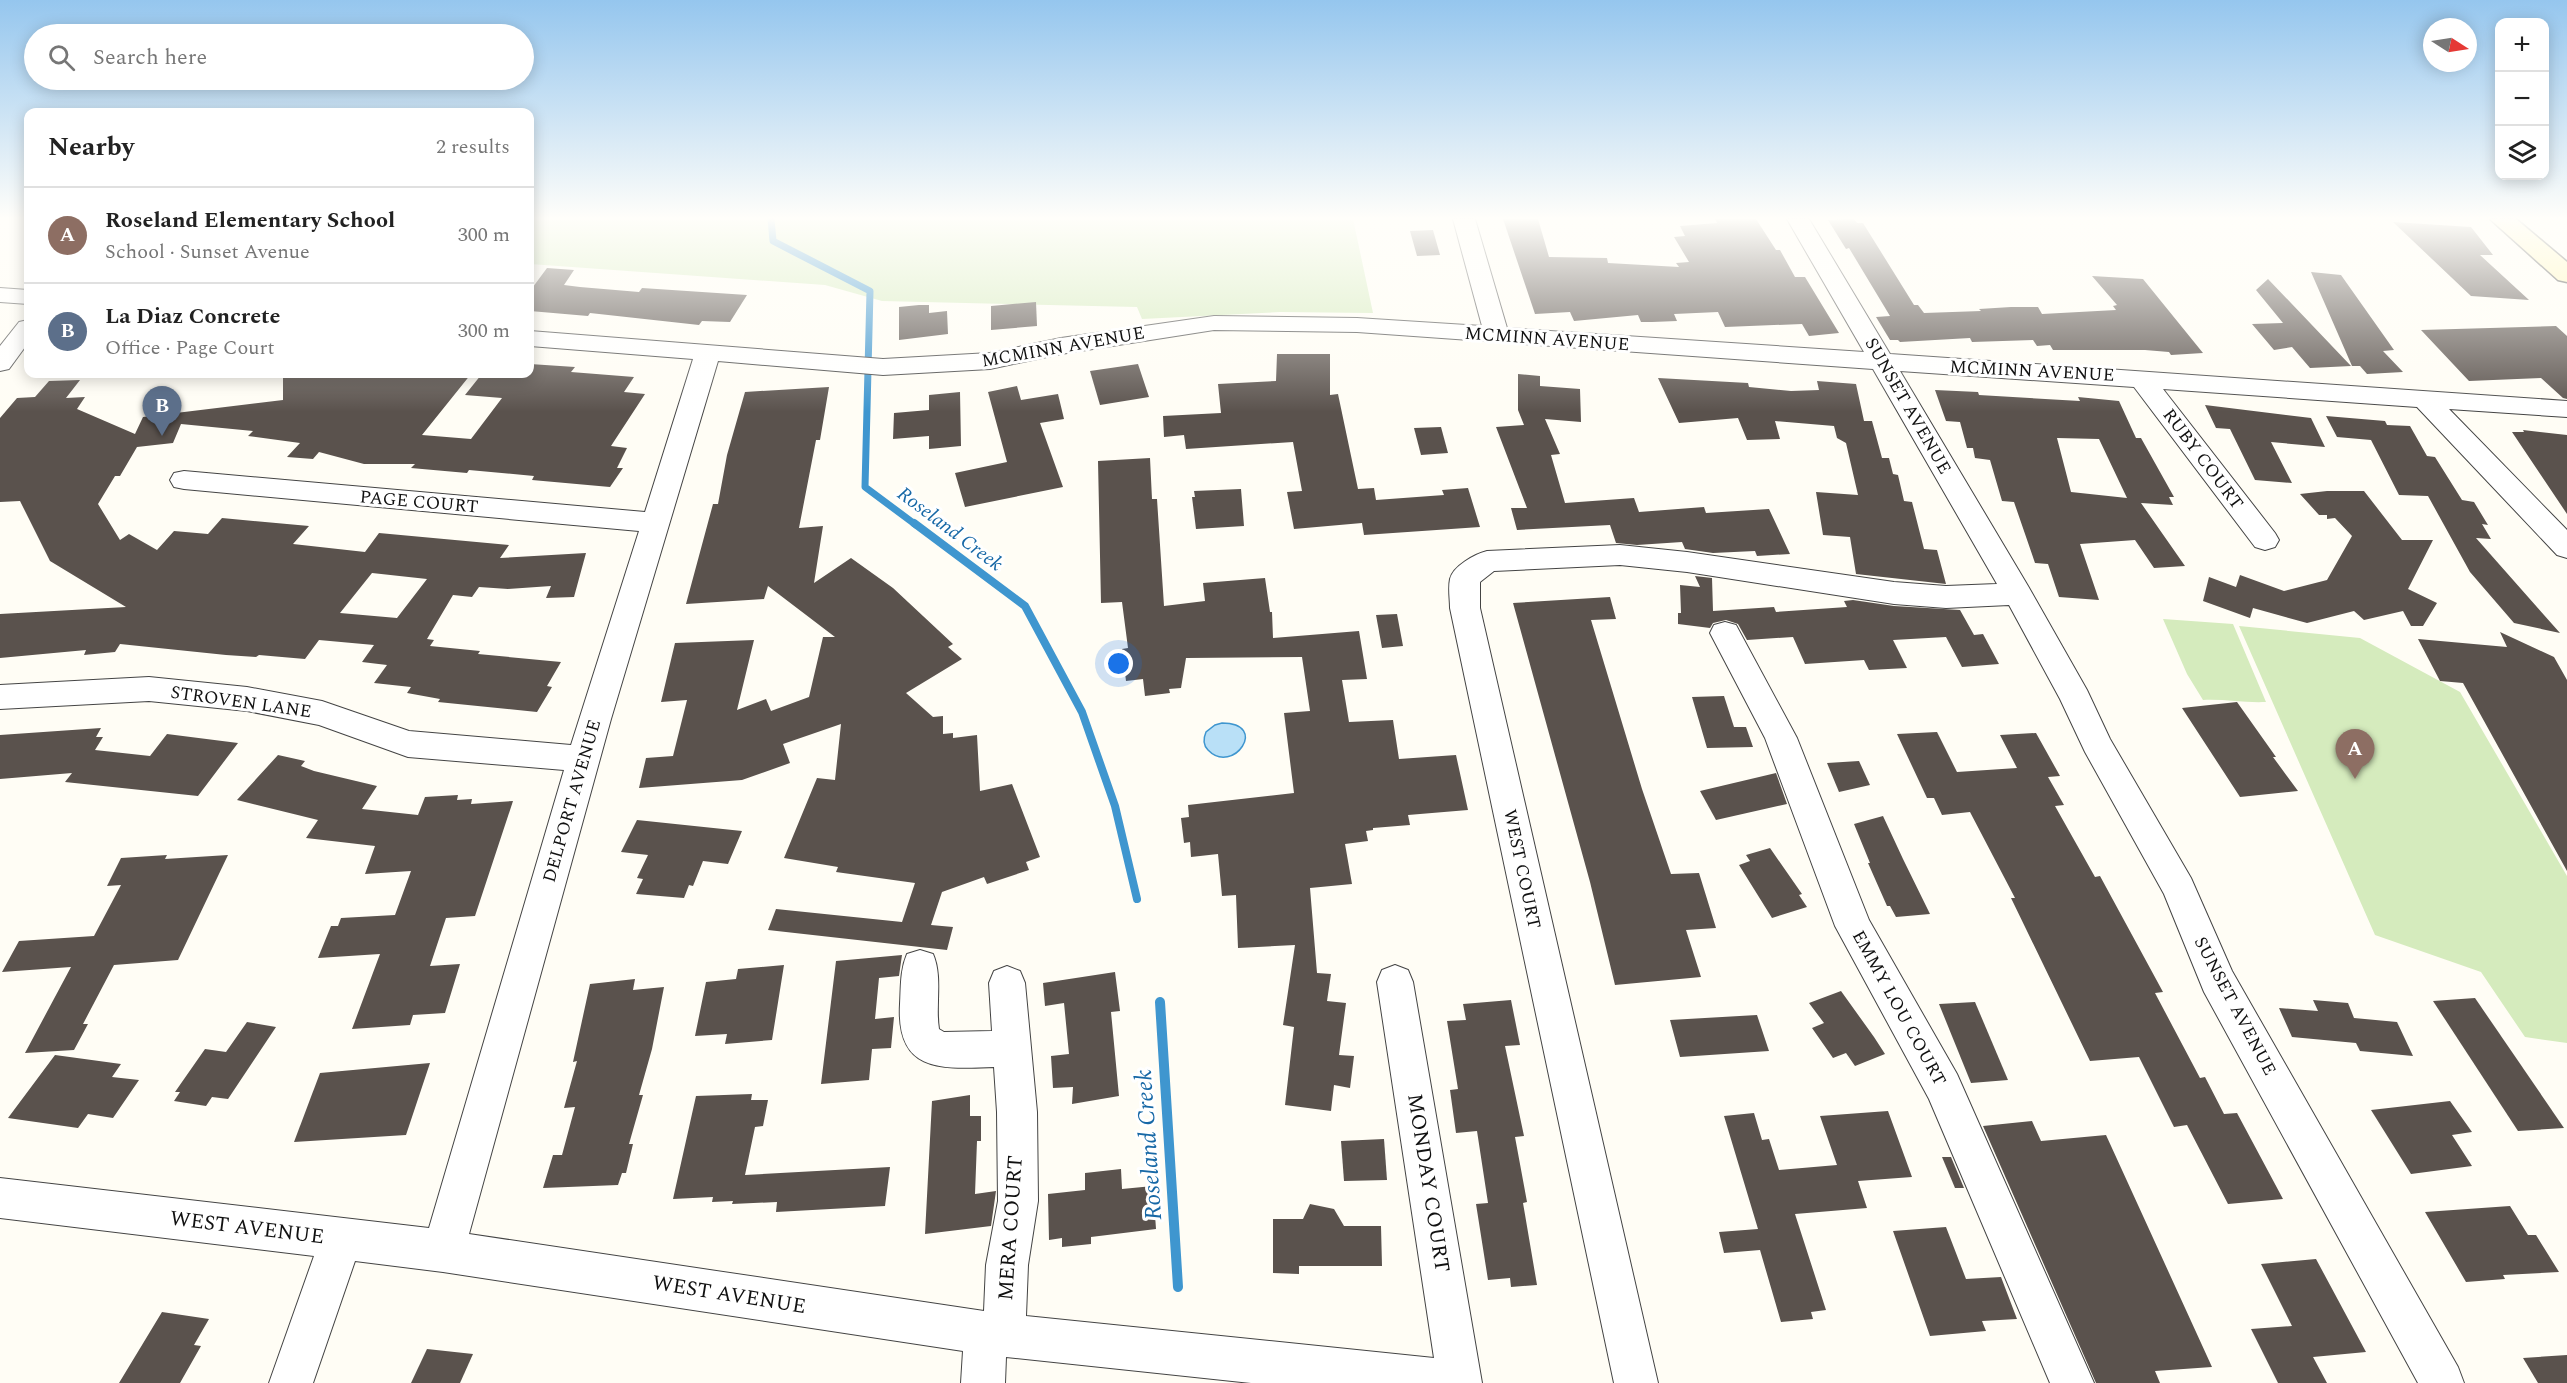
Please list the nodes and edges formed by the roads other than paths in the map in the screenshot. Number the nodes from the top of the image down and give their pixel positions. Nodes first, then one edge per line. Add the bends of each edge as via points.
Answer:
1 (1482, 284) edge
2 (1836, 284) edge
3 (0, 295) edge
4 (24, 297) edge
5 (24, 332) edge
6 (1497, 335) junction
7 (534, 338) edge
8 (708, 353) junction
9 (1882, 362) junction
10 (0, 363) edge
11 (2141, 378) junction
12 (2424, 399) junction
13 (2567, 409) edge
14 (184, 480) dead end
15 (654, 523) junction
16 (2265, 540) dead end
17 (2567, 548) edge
18 (2018, 594) junction
19 (1725, 633) dead end
20 (0, 697) edge
21 (583, 759) junction
22 (920, 966) dead end
23 (1007, 982) dead end
24 (1395, 982) dead end
25 (1014, 1048) junction
26 (0, 1198) edge
27 (341, 1240) junction
28 (443, 1251) junction
29 (995, 1334) junction
30 (291, 1383) edge
31 (982, 1383) edge
32 (1459, 1383) edge
33 (1636, 1383) edge
34 (2072, 1383) edge
35 (2442, 1383) edge

1 - 6 street
2 - 9 street, SUNSET AVENUE
3 - 4 street
5 - 10 street
6 - 8 street, MCMINN AVENUE via 1357,325 1214,323 990,361 884,367
6 - 9 street, MCMINN AVENUE
7 - 8 street, MCMINN AVENUE
8 - 15 street, DELPORT AVENUE
9 - 11 street, MCMINN AVENUE
9 - 18 street, SUNSET AVENUE
11 - 12 street, MCMINN AVENUE
11 - 16 street, RUBY COURT
12 - 13 street, MCMINN AVENUE
12 - 17 street
14 - 15 street, PAGE COURT
15 - 21 street, DELPORT AVENUE
18 - 33 street, WEST COURT via 1946,597 1894,593 1620,555 1486,561 1465,578 1464,608
18 - 35 street, SUNSET AVENUE via 2179,889 2217,980
19 - 34 street, EMMY LOU COURT via 1780,738 1853,926 1943,1087
20 - 21 street, STROVEN LANE via 149,689 236,698 322,713 408,744
21 - 28 street, DELPORT AVENUE
22 - 25 street via 918,1013 922,1039 936,1050 955,1052
23 - 25 street, MERA COURT
24 - 32 street, MONDAY COURT
25 - 29 street, MERA COURT via 1018,1201
26 - 27 street, WEST AVENUE
27 - 28 street, WEST AVENUE
27 - 30 street
28 - 29 street, WEST AVENUE
29 - 31 street, MERA COURT
29 - 32 street, WEST AVENUE

